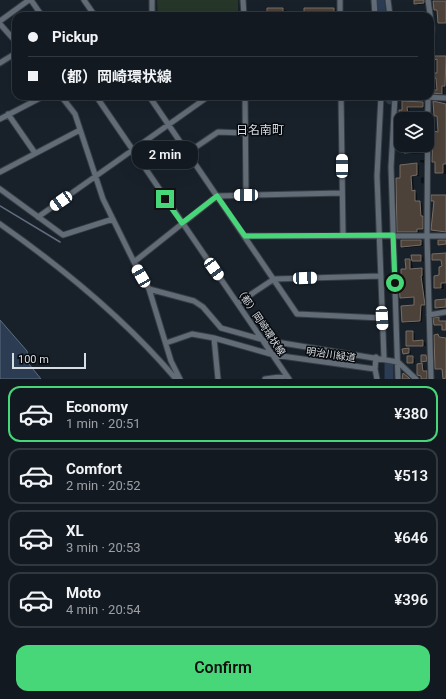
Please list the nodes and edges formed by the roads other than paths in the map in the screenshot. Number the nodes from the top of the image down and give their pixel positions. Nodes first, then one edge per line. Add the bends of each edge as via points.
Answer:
1 (30, 0) edge
2 (84, 0) edge
3 (152, 0) edge
4 (244, 0) edge
5 (340, 0) edge
6 (374, 0) edge
7 (388, 0) edge
8 (428, 0) edge
9 (14, 12) edge
10 (39, 12) edge
11 (92, 12) edge
12 (152, 12) edge
13 (244, 12) edge
14 (340, 12) edge
15 (375, 12) edge
16 (390, 12) edge
17 (430, 12) edge
18 (12, 13) edge
19 (0, 22) edge
20 (12, 37) edge
21 (12, 56) edge
22 (0, 63) edge
23 (434, 97) edge
24 (446, 98) edge
25 (36, 100) edge
26 (64, 100) edge
27 (99, 100) edge
28 (152, 100) edge
29 (203, 100) edge
30 (245, 100) edge
31 (341, 100) edge
32 (381, 100) edge
33 (395, 100) edge
34 (428, 100) edge
35 (8, 114) junction
36 (0, 119) edge
37 (168, 125) junction
38 (80, 130) junction
39 (246, 132) junction
40 (132, 150) junction
41 (35, 153) junction
42 (187, 153) junction
43 (0, 172) edge
44 (96, 176) junction
45 (0, 189) edge
46 (342, 193) junction
47 (246, 195) junction
48 (217, 196) junction
49 (38, 217) junction
50 (113, 218) junction
51 (182, 223) junction
52 (0, 224) edge
53 (343, 235) junction
54 (379, 235) junction
55 (393, 235) junction
56 (427, 235) junction
57 (245, 236) junction
58 (446, 236) edge
59 (134, 262) junction
60 (381, 276) junction
61 (274, 279) junction
62 (149, 289) junction
63 (238, 303) junction
64 (446, 312) edge
65 (429, 315) junction
66 (382, 318) junction
67 (214, 338) junction
68 (264, 340) junction
69 (166, 343) junction
70 (274, 355) junction
71 (376, 357) junction
72 (384, 358) junction
73 (398, 362) junction
74 (375, 369) junction
75 (288, 377) edge
76 (176, 379) edge
77 (180, 379) edge
78 (218, 379) edge
79 (265, 379) edge
80 (377, 379) edge
81 (398, 379) edge
82 (416, 379) edge
83 (431, 379) edge

1 - 9 street
1 - 10 street
2 - 11 street
3 - 12 street
4 - 13 street
5 - 14 street
6 - 15 street
7 - 16 street
8 - 17 street
18 - 19 street
19 - 20 street
21 - 22 street
23 - 24 street
25 - 35 street
26 - 38 street via 75,114
27 - 40 street, （都）岡崎環状線
28 - 37 street
29 - 37 street
30 - 39 street
31 - 46 street
32 - 54 street via 377,176
33 - 55 street via 391,167
34 - 56 street
35 - 36 street
35 - 41 street
37 - 40 street
37 - 42 street
38 - 41 street
38 - 44 street
39 - 42 street via 218,132
39 - 47 street
40 - 44 street
40 - 51 street, （都）岡崎環状線
41 - 43 street
42 - 48 street
44 - 49 street
44 - 50 street via 103,199
45 - 49 street
46 - 47 street
46 - 53 street
47 - 48 street
48 - 51 street
48 - 57 street
49 - 50 street via 63,235
50 - 59 street
51 - 59 street
51 - 63 street, （都）岡崎環状線
52 - 76 street via 78,283 140,339
53 - 54 street
53 - 57 street
54 - 55 street
54 - 60 street
55 - 56 street
55 - 73 street
56 - 58 street
56 - 65 street
57 - 61 street
59 - 62 street
60 - 61 street
60 - 66 street
61 - 63 street
61 - 66 street via 296,314
62 - 68 street, 明治川緑道 via 194,301 203,307 221,328
62 - 69 street
63 - 68 street, （都）岡崎環状線
64 - 65 street
65 - 83 street
66 - 72 street
67 - 69 street, 明治川緑道 via 192,334
67 - 70 street, 明治川緑道
67 - 78 street
68 - 70 street, （都）岡崎環状線
68 - 71 street, 明治川緑道
69 - 77 street
70 - 74 street, 明治川緑道
70 - 75 street, （都）岡崎環状線
71 - 72 street, 明治川緑道
71 - 74 street
72 - 73 street, 明治川緑道
73 - 81 street
73 - 82 street
74 - 80 street
75 - 79 street

